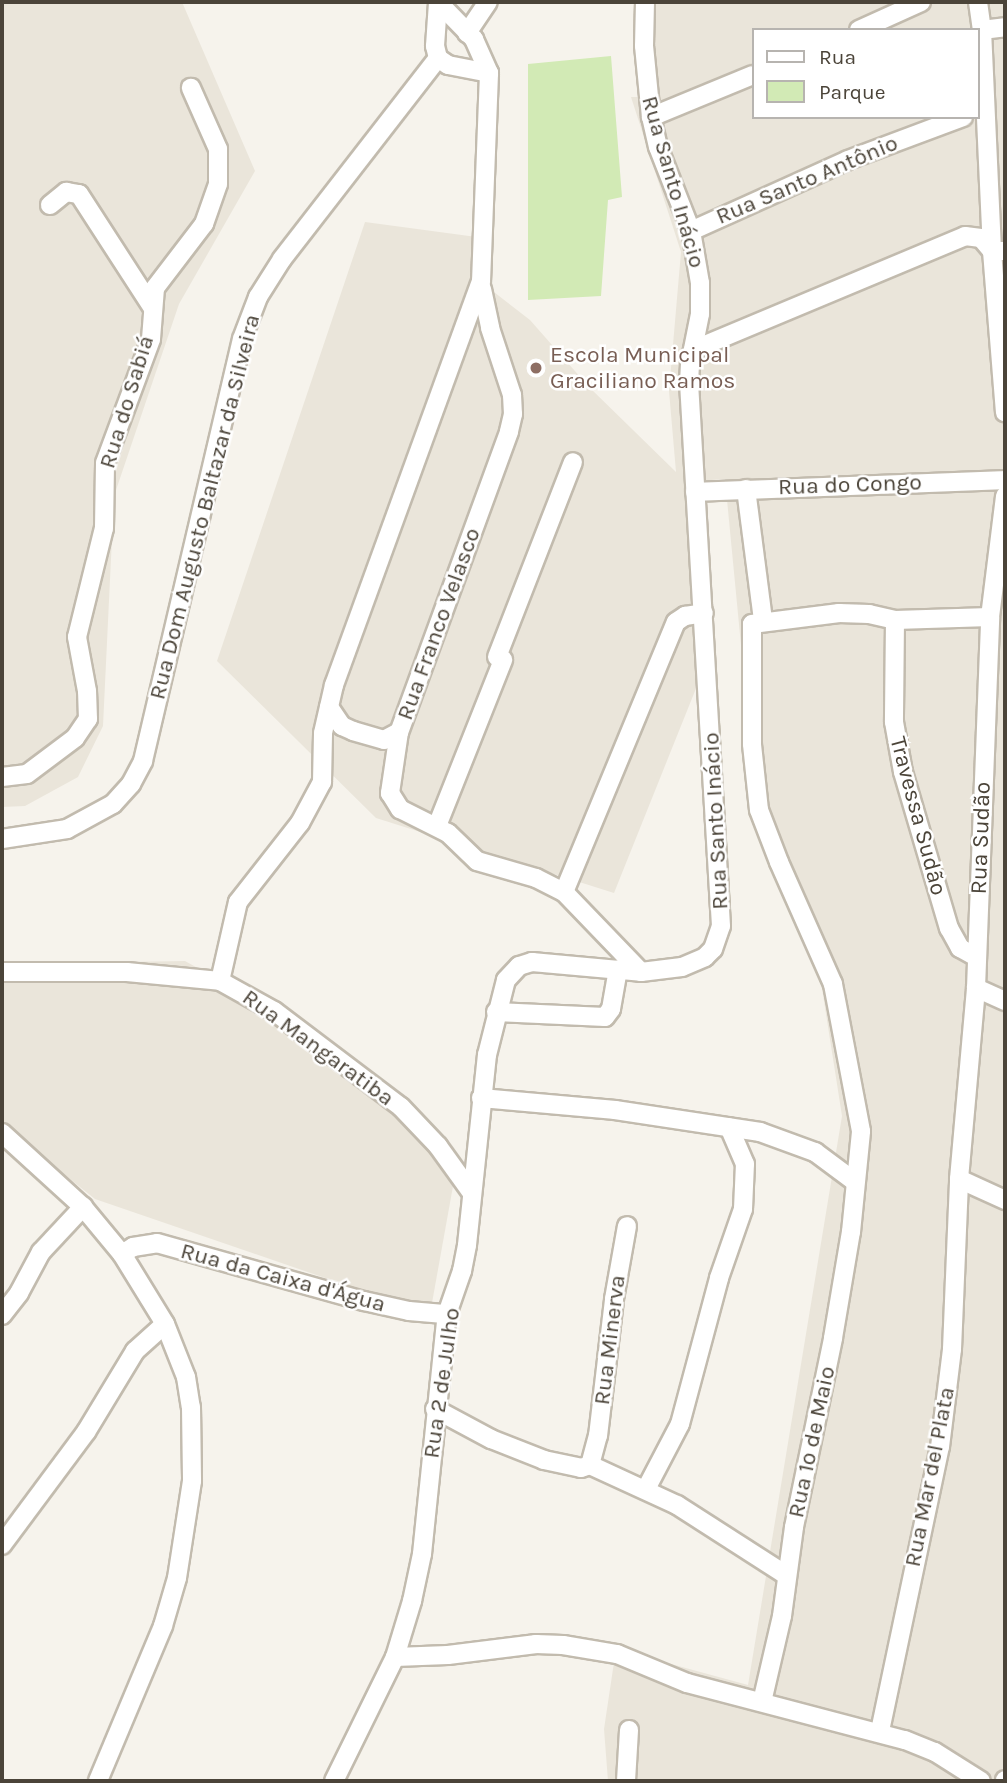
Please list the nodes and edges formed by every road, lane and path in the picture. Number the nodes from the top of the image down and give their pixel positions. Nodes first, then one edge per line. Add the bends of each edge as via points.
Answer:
1 (438, 2) edge
2 (488, 2) edge
3 (645, 2) edge
4 (921, 2) edge
5 (978, 2) edge
6 (1005, 27) edge
7 (863, 28) edge
8 (982, 30) junction
9 (467, 33) junction
10 (436, 52) junction
11 (459, 65) junction
12 (489, 73) junction
13 (752, 75) edge
14 (191, 88) dead end
15 (981, 111) edge
16 (651, 117) junction
17 (958, 119) edge
18 (997, 140) edge
19 (50, 205) dead end
20 (691, 231) junction
21 (999, 251) edge
22 (481, 282) junction
23 (152, 307) junction
24 (693, 349) junction
25 (1004, 366) edge
26 (1005, 412) edge
27 (573, 462) dead end
28 (1005, 480) edge
29 (746, 489) junction
30 (695, 492) junction
31 (1005, 496) edge
32 (704, 613) junction
33 (990, 617) junction
34 (895, 620) junction
35 (757, 626) junction
36 (329, 707) junction
37 (399, 733) junction
38 (2, 777) edge
39 (437, 826) junction
40 (2, 839) edge
41 (564, 892) junction
42 (976, 957) junction
43 (618, 970) junction
44 (2, 972) edge
45 (641, 972) junction
46 (510, 974) joint
47 (220, 981) junction
48 (976, 988) junction
49 (1005, 1001) edge
50 (496, 1012) junction
51 (481, 1098) junction
52 (729, 1127) junction
53 (2, 1133) edge
54 (959, 1179) junction
55 (854, 1181) junction
56 (471, 1192) junction
57 (1005, 1200) edge
58 (83, 1207) junction
59 (627, 1226) dead end
60 (122, 1254) junction
61 (447, 1314) junction
62 (2, 1315) edge
63 (164, 1324) junction
64 (435, 1409) junction
65 (592, 1460) junction
66 (646, 1489) junction
67 (2, 1545) edge
68 (786, 1574) junction
69 (395, 1657) junction
70 (762, 1702) junction
71 (629, 1730) dead end
72 (880, 1731) junction
73 (100, 1775) edge
74 (86, 1781) edge
75 (334, 1781) edge
76 (626, 1781) edge
77 (981, 1781) edge

1 - 9 street, Rua Franco Velasco
1 - 10 street, Rua Franco Velasco
2 - 9 street
3 - 16 street, Rua Santo Inácio
4 - 7 street
5 - 8 street
6 - 8 street
8 - 15 street
9 - 10 street via 444,30
9 - 11 street via 471,51
9 - 12 street, Rua Franco Velasco
10 - 11 street via 449,65
10 - 40 street, Rua Dom Augusto Baltazar da Silveira via 258,297 242,339 143,761 131,784 113,804 67,829
11 - 12 street
12 - 22 street, Rua Franco Velasco
13 - 16 street
14 - 23 street, Rua do Sabiá via 218,149 218,184 204,224 160,280
15 - 18 street
16 - 20 street, Rua Santo Inácio
17 - 20 street, Rua Santo Antônio via 848,160
18 - 21 street
19 - 23 street, Rua do Sabiá via 66,192 79,194
20 - 24 street, Rua Santo Inácio via 701,297
21 - 24 street via 981,238 965,236
21 - 25 street
22 - 36 street, Rua Franco Velasco
22 - 37 street, Rua Franco Velasco via 512,395 513,414
23 - 38 street, Rua do Sabiá via 151,339 106,463 104,528 78,625 88,719 75,738 27,774
24 - 30 street, Rua Santo Inácio via 689,383
25 - 26 street
27 - 39 street
28 - 29 street, Rua do Congo
29 - 30 street, Rua do Congo
29 - 35 street, Rua 1º de Maio
30 - 32 street, Rua Santo Inácio
31 - 33 street, Rua Sudão
32 - 41 street via 676,622
32 - 45 street, Rua Santo Inácio via 721,926 713,948 696,962
33 - 34 street
33 - 42 street, Rua Sudão
34 - 35 street via 839,613
34 - 42 street, Travessa Sudão via 894,722 903,772 950,928 960,947
35 - 55 street, Rua 1º de Maio via 752,744 760,810 836,995 861,1131
36 - 37 street, Rua Franco Velasco via 342,726 353,731 384,740
36 - 47 street via 321,782 313,803 238,902
37 - 39 street via 390,779 394,803 407,814
39 - 41 street via 477,861 536,878
41 - 45 street
42 - 48 street, Rua Sudão
43 - 45 street, Rua Santo Inácio
43 - 46 street, Rua Santo Inácio via 532,962
43 - 50 street via 611,1009 605,1017
44 - 47 street, Rua Mangaratiba via 127,972
46 - 50 street, Rua 2 de Julho
47 - 56 street, Rua Mangaratiba via 274,1012 401,1108 438,1146
48 - 49 street
48 - 54 street, Rua Sudão
50 - 51 street, Rua 2 de Julho
51 - 52 street via 615,1110
51 - 56 street, Rua 2 de Julho
52 - 55 street via 798,1144
52 - 66 street via 746,1164 743,1209 719,1278 680,1424
53 - 58 street
54 - 57 street
54 - 72 street, Rua Mar del Plata via 955,1316 944,1423
55 - 68 street, Rua 1º de Maio via 834,1338
56 - 61 street, Rua 2 de Julho via 462,1271
58 - 60 street
58 - 62 street via 41,1252
59 - 65 street, Rua Minerva
60 - 61 street, Rua da Caixa d'Água via 157,1243 365,1301
60 - 63 street
61 - 64 street, Rua 2 de Julho
63 - 67 street via 135,1351 86,1432
63 - 73 street via 186,1377 191,1406 187,1531 163,1626
64 - 65 street via 544,1460 580,1468
64 - 69 street, Rua 2 de Julho via 422,1554
65 - 66 street
66 - 68 street
68 - 70 street, Rua 1º de Maio via 782,1616
69 - 70 street via 563,1645 617,1654 665,1676
69 - 75 street, Rua 2 de Julho
70 - 72 street
71 - 76 street
72 - 77 street via 935,1752
73 - 74 street

